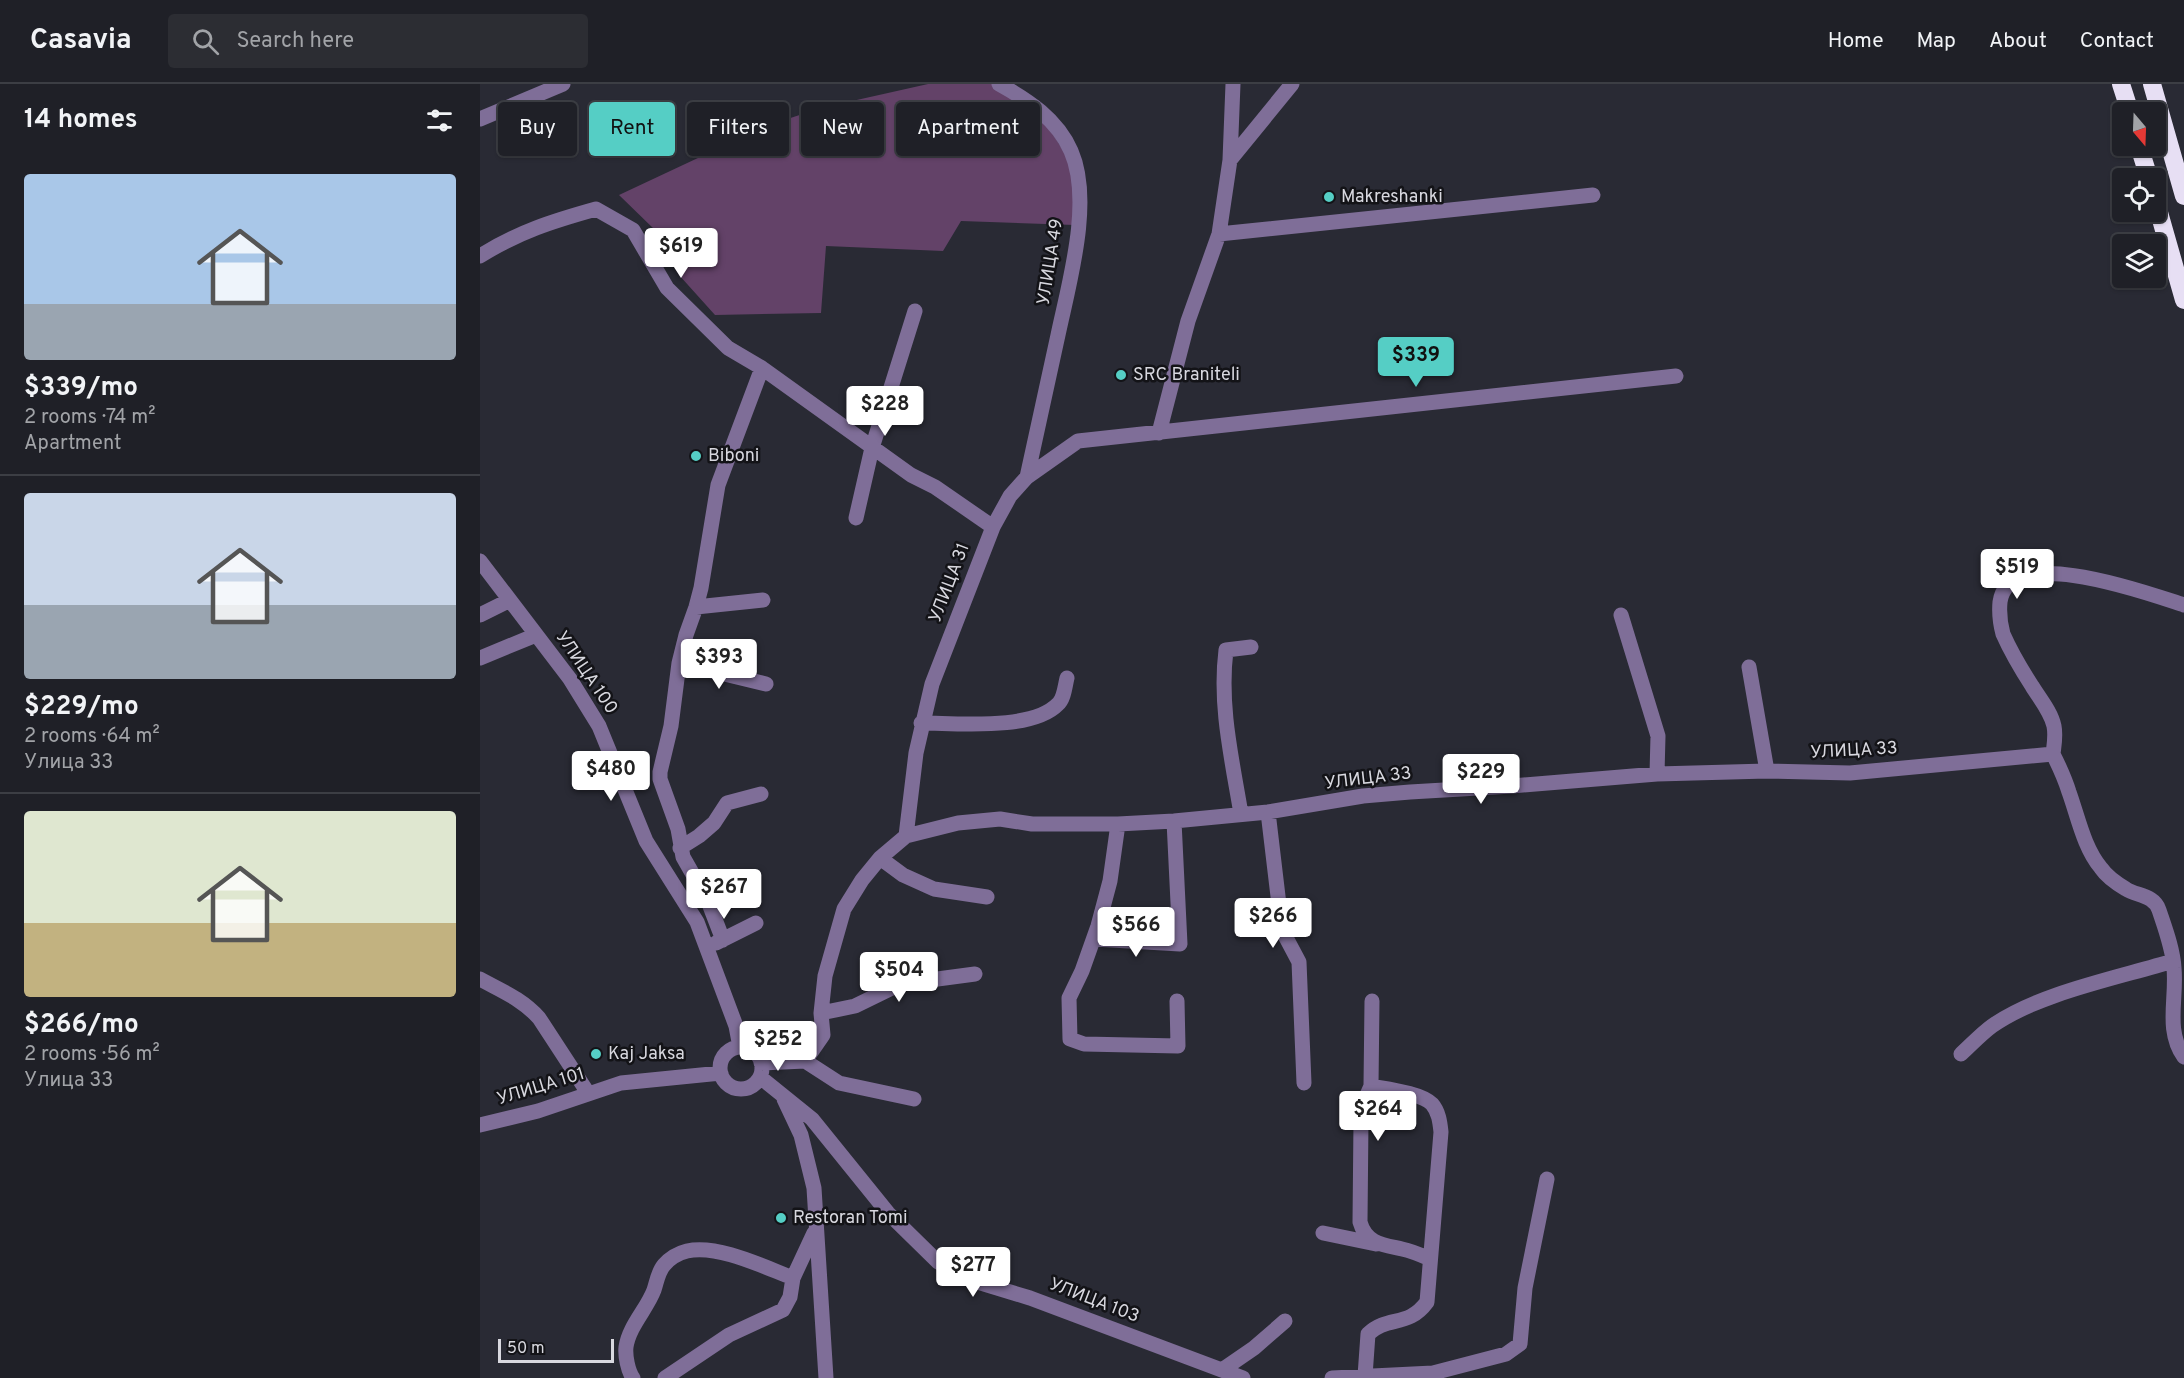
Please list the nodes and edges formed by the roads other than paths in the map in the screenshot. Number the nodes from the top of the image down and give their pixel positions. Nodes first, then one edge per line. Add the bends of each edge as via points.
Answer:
1 (563, 84) edge
2 (999, 84) edge
3 (1233, 84) edge
4 (1292, 84) edge
5 (2121, 84) edge
6 (2152, 84) edge
7 (2127, 102) edge
8 (480, 120) edge
9 (1230, 160) junction
10 (1593, 195) dead end
11 (2184, 196) edge
12 (2162, 222) edge
13 (1219, 234) junction
14 (480, 256) edge
15 (2184, 300) edge
16 (915, 311) dead end
17 (762, 368) junction
18 (1676, 376) dead end
19 (1159, 433) junction
20 (872, 448) junction
21 (1027, 477) junction
22 (855, 518) dead end
23 (993, 527) junction
24 (480, 561) edge
25 (510, 600) junction
26 (763, 600) dead end
27 (2184, 605) edge
28 (696, 608) junction
29 (480, 615) edge
30 (1621, 615) dead end
31 (536, 634) junction
32 (1251, 646) dead end
33 (480, 658) edge
34 (680, 663) junction
35 (1749, 667) dead end
36 (1067, 678) dead end
37 (766, 684) dead end
38 (921, 723) junction
39 (2053, 754) junction
40 (1767, 771) junction
41 (1657, 774) junction
42 (761, 794) dead end
43 (1268, 812) junction
44 (1241, 814) junction
45 (1174, 821) junction
46 (1118, 824) junction
47 (906, 836) junction
48 (680, 848) junction
49 (880, 858) junction
50 (987, 897) dead end
51 (756, 923) dead end
52 (1094, 939) junction
53 (723, 940) junction
54 (708, 947) junction
55 (2173, 961) junction
56 (975, 974) dead end
57 (480, 979) edge
58 (1178, 1001) dead end
59 (1372, 1001) dead end
60 (821, 1013) junction
61 (740, 1047) junction
62 (1961, 1054) dead end
63 (2184, 1058) edge
64 (805, 1061) junction
65 (761, 1070) junction
66 (721, 1073) junction
67 (1304, 1083) dead end
68 (1371, 1086) junction
69 (588, 1093) junction
70 (782, 1095) junction
71 (914, 1099) dead end
72 (480, 1125) edge
73 (1546, 1179) dead end
74 (816, 1230) junction
75 (1323, 1233) dead end
76 (1376, 1244) junction
77 (1430, 1259) junction
78 (793, 1278) junction
79 (1285, 1321) dead end
80 (1222, 1370) junction
81 (1365, 1376) junction
82 (633, 1378) edge
83 (665, 1378) edge
84 (826, 1378) edge
85 (1243, 1378) edge
86 (1332, 1378) edge

1 - 8 street
2 - 21 street, УЛИЦА 49 via 1027,100 1062,134 1079,176 1073,264
3 - 9 street
4 - 9 street
5 - 7 highway
6 - 11 highway
9 - 13 street
10 - 13 street
12 - 15 highway
13 - 19 street via 1188,321
14 - 17 street via 514,235 596,209 633,230 667,288 728,348
16 - 20 street
17 - 20 street
17 - 28 street via 718,485
18 - 19 street, УЛИЦА 31
19 - 21 street, УЛИЦА 31 via 1078,441
20 - 22 street
20 - 23 street
21 - 23 street, УЛИЦА 31 via 1010,496
23 - 38 street, УЛИЦА 31 via 932,684
24 - 25 street, УЛИЦА 100
25 - 29 street
25 - 31 street, УЛИЦА 100
26 - 28 street
27 - 39 street via 2067,574 2031,575 2007,585 2001,595 2000,622 2012,652 2050,717 2055,737
28 - 34 street
30 - 41 street via 1658,736
31 - 33 street
31 - 54 street, УЛИЦА 100 via 570,679 598,726 646,841 697,922
32 - 44 street via 1227,650 1224,672 1225,720
34 - 37 street
34 - 48 street via 660,779 678,829
35 - 40 street
36 - 38 street via 1061,702 1045,715 1003,724
38 - 47 street, УЛИЦА 31
39 - 40 street, УЛИЦА 33 via 1850,773
39 - 55 street via 2093,856 2111,879 2158,907
40 - 41 street, УЛИЦА 33
41 - 43 street, УЛИЦА 33 via 1363,796
42 - 48 street via 727,803 714,823
43 - 44 street, УЛИЦА 33
43 - 67 street via 1282,930 1299,962
44 - 45 street, УЛИЦА 33
45 - 46 street, УЛИЦА 33
45 - 52 street via 1180,944
46 - 47 street, УЛИЦА 33 via 1032,824 1000,819
46 - 52 street via 1110,881
47 - 49 street
48 - 53 street
49 - 50 street via 903,875 934,889
49 - 60 street via 844,909 825,976
51 - 53 street
52 - 58 street via 1069,998 1070,1040 1084,1044 1178,1046
53 - 54 street
54 - 61 street, УЛИЦА 100
55 - 62 street via 2022,1008 1991,1027
55 - 63 street via 2173,1027
56 - 60 street via 900,984 855,1006
57 - 69 street via 531,1009
59 - 68 street
60 - 64 street via 822,1035
61 - 65 street via 754,1051
61 - 66 street via 727,1053
64 - 65 street
64 - 71 street via 839,1083
65 - 66 street via 749,1087 729,1085
65 - 70 street, УЛИЦА 103
66 - 69 street, УЛИЦА 101 via 621,1083
68 - 76 street via 1361,1120 1360,1222 1362,1230
68 - 77 street via 1420,1097 1432,1104 1439,1117
69 - 72 street, УЛИЦА 101 via 538,1111
70 - 74 street via 809,1163
70 - 80 street, УЛИЦА 103 via 812,1119 888,1213 938,1262 972,1280
73 - 81 street via 1525,1288 1520,1344 1506,1354 1433,1373
74 - 78 street
74 - 84 street
75 - 76 street
76 - 77 street
77 - 81 street via 1427,1302 1412,1317 1376,1326 1368,1334
78 - 82 street via 730,1255 702,1250 675,1255 658,1274 654,1292 630,1335 626,1348
78 - 83 street via 783,1310 729,1335
79 - 80 street
80 - 85 street, УЛИЦА 103
81 - 86 street

